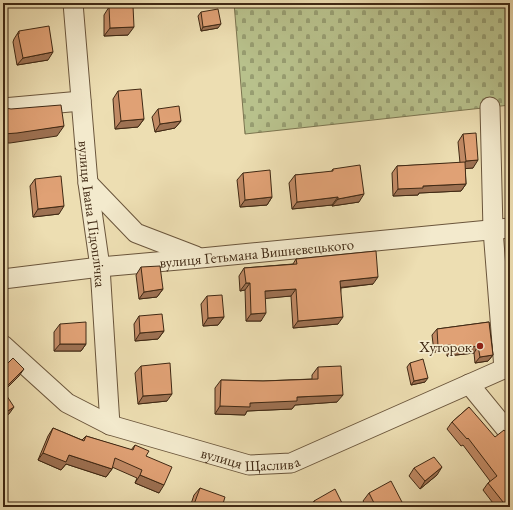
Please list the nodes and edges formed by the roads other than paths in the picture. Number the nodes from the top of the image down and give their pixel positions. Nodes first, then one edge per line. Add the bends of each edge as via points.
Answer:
1 (73, 3) edge
2 (81, 101) junction
3 (490, 107) dead end
4 (3, 108) edge
5 (88, 183) junction
6 (502, 229) edge
7 (201, 258) junction
8 (100, 267) junction
9 (3, 279) edge
10 (3, 345) edge
11 (507, 367) edge
12 (470, 384) junction
13 (110, 425) junction
14 (510, 434) edge

1 - 2 street, вулиця Івана Підоплічка
2 - 4 street
2 - 5 street, вулиця Івана Підоплічка
3 - 6 street
5 - 7 street via 136,233
5 - 8 street, вулиця Івана Підоплічка
6 - 7 street, вулиця Гетьмана Вишневецького
6 - 11 street
7 - 8 street, вулиця Гетьмана Вишневецького
8 - 9 street, вулиця Гетьмана Вишневецького
8 - 13 street, вулиця Івана Підоплічка
10 - 13 street, вулиця Щаслива via 67,402
11 - 12 street, вулиця Щаслива
12 - 13 street, вулиця Щаслива via 292,463 249,465
12 - 14 street

